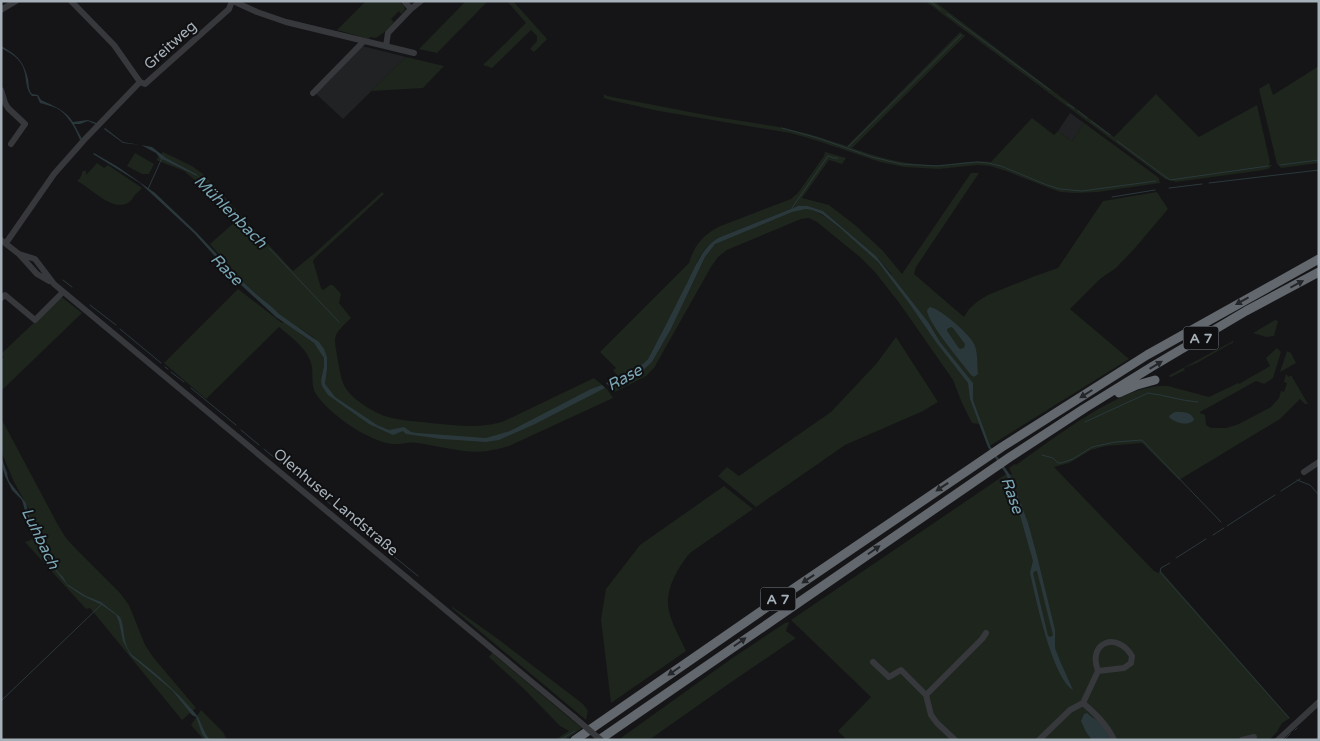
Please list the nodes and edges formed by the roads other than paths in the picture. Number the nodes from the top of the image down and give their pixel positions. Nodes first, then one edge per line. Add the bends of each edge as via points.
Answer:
1 (16, 1) edge
2 (71, 1) edge
3 (232, 1) edge
4 (404, 1) edge
5 (420, 1) edge
6 (411, 9) junction
7 (1, 10) edge
8 (364, 41) junction
9 (386, 46) junction
10 (414, 53) dead end
11 (143, 83) junction
12 (2, 93) edge
13 (312, 93) dead end
14 (25, 124) junction
15 (31, 130) dead end
16 (11, 144) dead end
17 (4, 242) edge
18 (1319, 259) edge
19 (1319, 272) edge
20 (63, 292) junction
21 (1, 298) edge
22 (1155, 380) dead end
23 (1085, 408) junction
24 (1319, 462) edge
25 (1304, 472) dead end
26 (986, 632) dead end
27 (873, 662) dead end
28 (1098, 671) junction
29 (926, 695) junction
30 (1319, 702) edge
31 (1083, 703) junction
32 (1254, 737) dead end
33 (575, 740) edge
34 (600, 740) edge
35 (955, 740) edge
36 (1039, 740) edge
37 (1114, 740) edge
38 (1242, 740) edge
39 (1278, 740) edge

1 - 7 street
2 - 11 street via 114,46
3 - 8 street via 272,18
3 - 11 street, Greitweg via 229,9
4 - 6 street
5 - 6 street
6 - 9 street via 388,33
8 - 9 street
8 - 13 street
9 - 10 street
11 - 17 street, Greitweg via 54,174
12 - 14 street via 8,108
14 - 15 street
14 - 16 street
17 - 20 street, Olenhuser Landstraße via 37,274
18 -> 33 highway, A 7 via 1147,355 1002,447
23 -> 19 highway, A 7 via 1246,311
20 - 21 street via 35,320 5,295
20 - 34 street, Olenhuser Landstraße, bridge
22 - 23 highway via 1137,384
34 -> 23 highway, A 7 via 989,470
24 - 25 street
26 - 29 street
27 - 29 street via 889,678 901,670
28 - 28 street via 1124,668 1132,656 1117,643 1103,644 1095,659
28 - 31 street
29 - 35 street via 931,715
30 - 39 street
31 - 36 street via 1070,710
31 - 37 street via 1104,722
32 - 38 street

